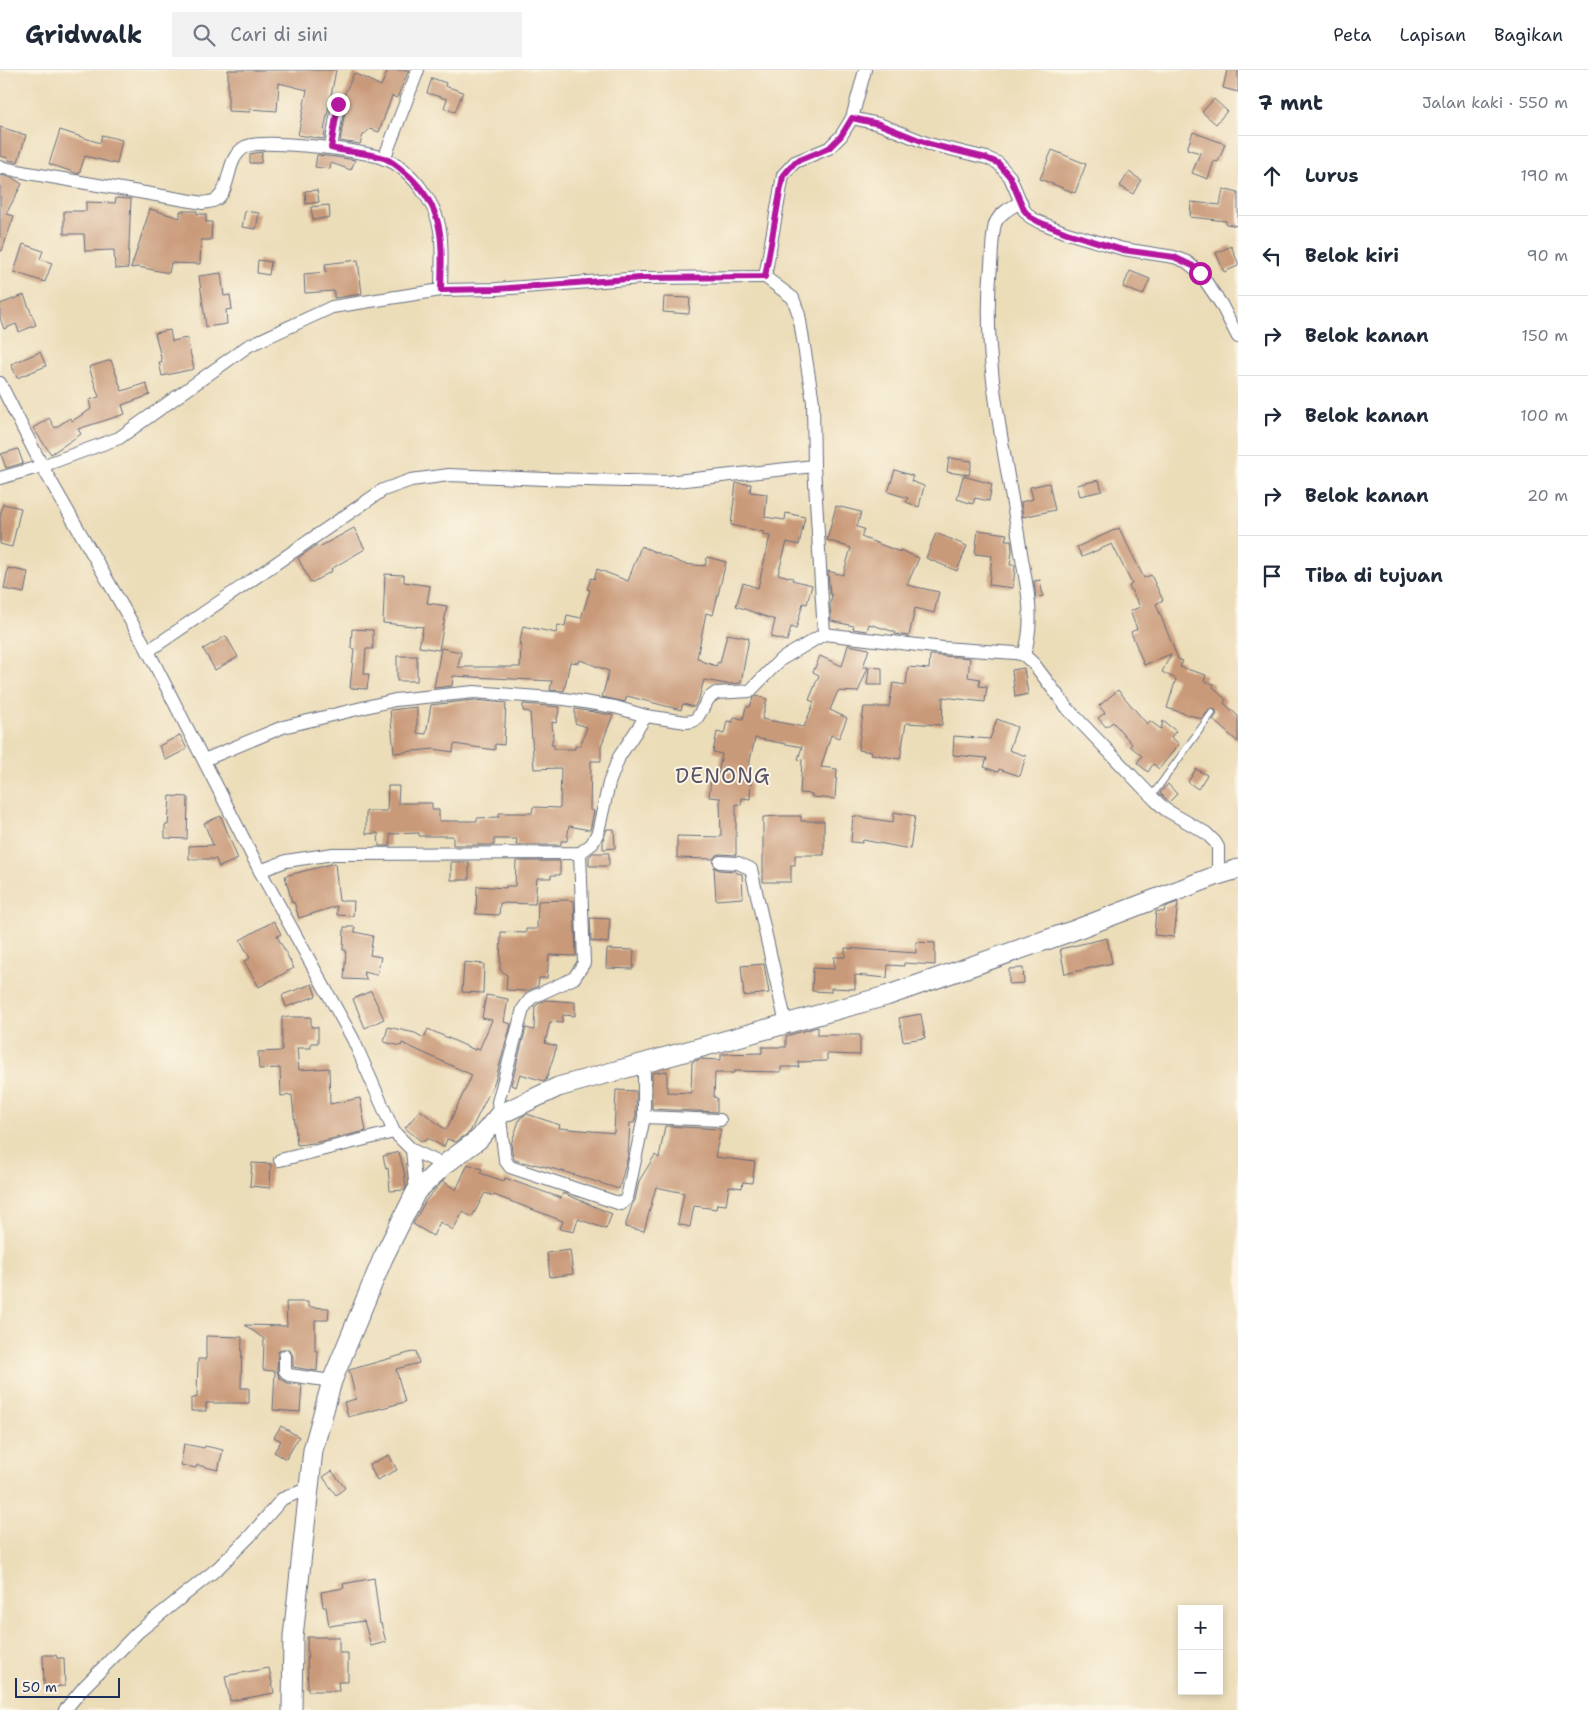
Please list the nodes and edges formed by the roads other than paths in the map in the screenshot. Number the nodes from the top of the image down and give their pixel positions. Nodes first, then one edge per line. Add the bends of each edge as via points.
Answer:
1 (418, 70) edge
2 (865, 70) edge
3 (338, 104) dead end
4 (852, 118) junction
5 (331, 148) junction
6 (384, 158) junction
7 (0, 167) edge
8 (1021, 202) junction
9 (765, 277) junction
10 (441, 290) junction
11 (1237, 334) edge
12 (0, 384) edge
13 (42, 466) junction
14 (814, 466) junction
15 (0, 478) edge
16 (824, 634) junction
17 (148, 652) junction
18 (1024, 655) junction
19 (1212, 714) dead end
20 (646, 716) junction
21 (204, 760) junction
22 (1151, 796) junction
23 (580, 853) junction
24 (720, 862) dead end
25 (1238, 869) edge
26 (260, 871) junction
27 (1218, 875) junction
28 (786, 1024) junction
29 (644, 1063) junction
30 (499, 1115) junction
31 (644, 1117) junction
32 (720, 1120) dead end
33 (394, 1132) junction
34 (412, 1150) junction
35 (280, 1160) dead end
36 (444, 1165) junction
37 (416, 1192) junction
38 (285, 1356) dead end
39 (332, 1381) junction
40 (309, 1488) junction
41 (66, 1710) edge
42 (292, 1710) edge

1 - 6 street
2 - 4 street
3 - 5 street
4 - 8 street via 998,163 1010,177
4 - 9 street via 829,148 795,162 783,176
5 - 6 street
5 - 7 street via 286,144 245,146 232,163 222,194 216,200 203,203
6 - 10 street via 414,181 435,210 442,251
8 - 11 street via 1030,217 1067,233 1123,250 1174,257 1193,266 1221,304
8 - 18 street via 1002,214 995,224 989,332 996,410 1031,616
9 - 10 street via 641,278
9 - 14 street via 793,298 797,306 812,402
10 - 13 street via 332,306 248,346 119,438
12 - 13 street
13 - 15 street
13 - 17 street
14 - 16 street
14 - 17 street via 667,482 449,474 398,484 383,490
16 - 18 street
16 - 20 street via 780,660 750,690 711,696 693,721
17 - 21 street
18 - 22 street via 1040,670 1068,709
19 - 22 lane
20 - 21 street via 615,706 565,699 474,692 448,694 394,700 283,726
20 - 23 street via 619,757 609,783 598,832 592,844
21 - 26 street
22 - 27 street via 1166,810 1206,833 1215,842 1218,847
23 - 26 street via 333,854 286,861
23 - 30 street via 584,963 574,978 534,996 525,1004 498,1102
24 - 28 street via 738,862 751,869
25 - 27 street
26 - 33 street via 353,1039
27 - 28 street via 1072,931 886,996
28 - 29 street
29 - 30 street via 558,1087
29 - 31 street
30 - 31 street via 505,1160 510,1167 621,1204 628,1198
30 - 36 street via 479,1139
31 - 32 street
33 - 34 street
33 - 35 street
34 - 36 street
34 - 37 street
36 - 37 street
37 - 39 street via 383,1258
38 - 39 street via 285,1371 289,1376
39 - 40 street via 313,1450
40 - 41 street via 282,1499 218,1568 138,1632
40 - 42 street via 293,1637

